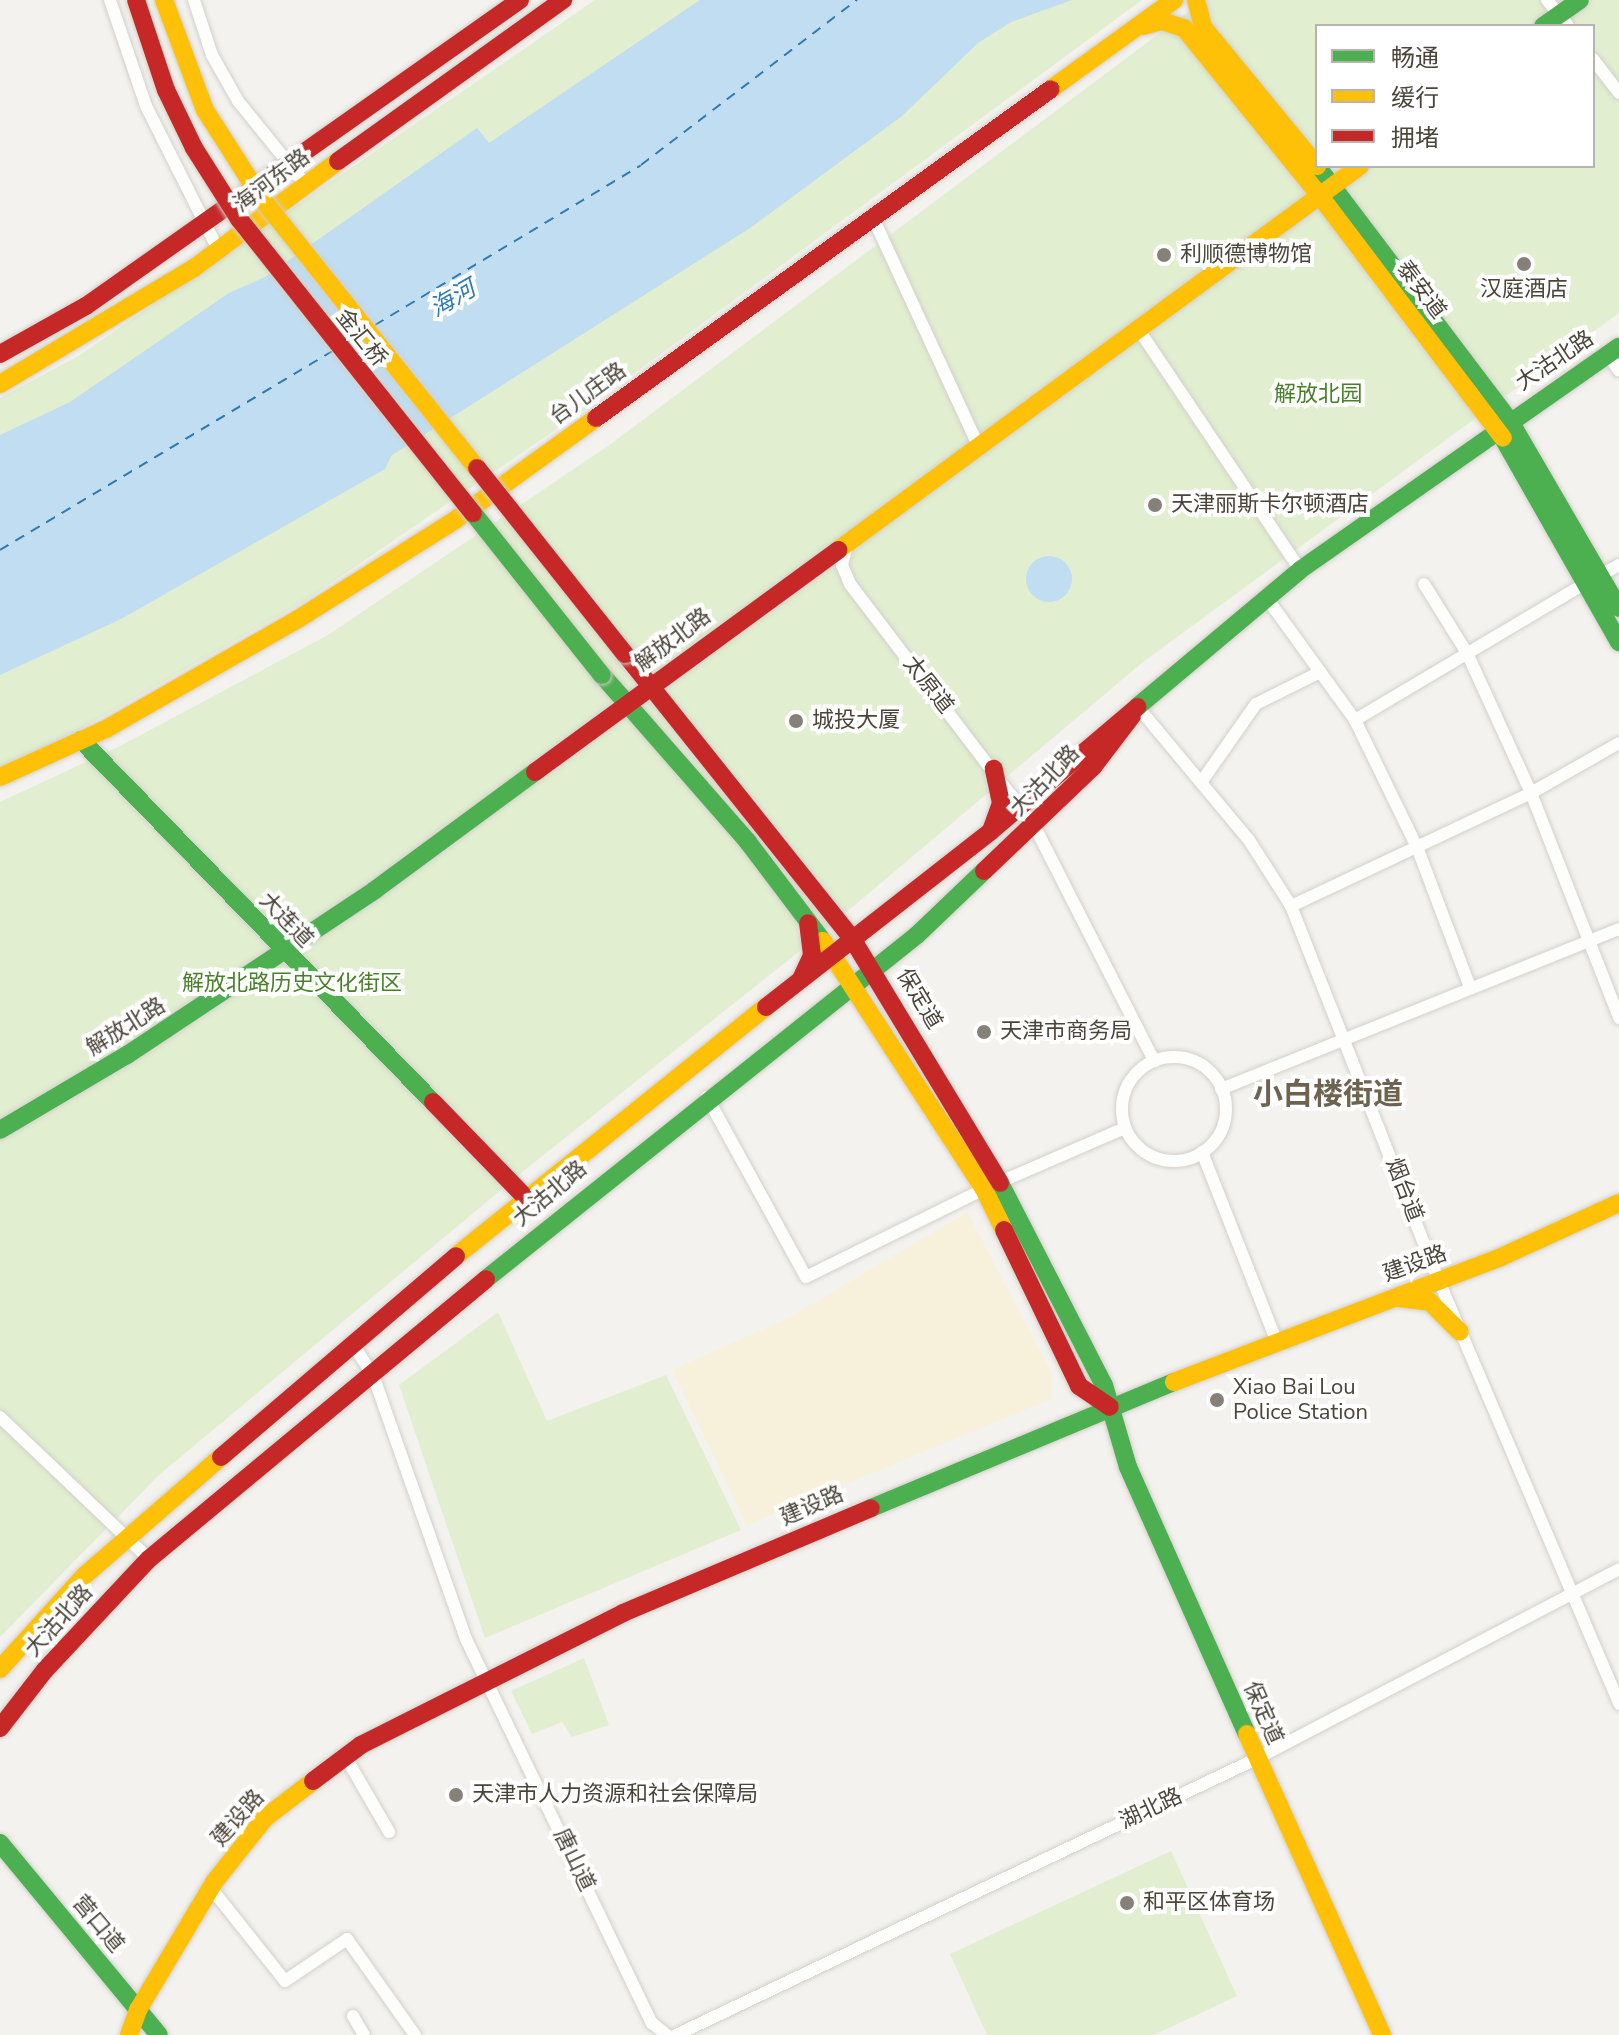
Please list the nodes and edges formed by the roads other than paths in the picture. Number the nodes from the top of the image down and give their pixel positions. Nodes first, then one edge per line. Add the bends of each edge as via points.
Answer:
1 (110, 0) edge
2 (136, 0) edge
3 (164, 0) edge
4 (194, 0) edge
5 (520, 0) edge
6 (563, 0) edge
7 (1174, 0) edge
8 (1196, 0) edge
9 (1580, 0) edge
10 (1558, 13) edge
11 (1136, 28) junction
12 (1595, 62) edge
13 (1619, 93) edge
14 (1289, 158) junction
15 (1315, 164) edge
16 (291, 166) junction
17 (1318, 168) edge
18 (1357, 168) edge
19 (306, 185) junction
20 (1327, 191) junction
21 (874, 220) junction
22 (202, 226) junction
23 (1279, 226) junction
24 (219, 251) junction
25 (1139, 330) junction
26 (1613, 351) edge
27 (0, 354) edge
28 (1619, 371) edge
29 (0, 384) edge
30 (1504, 425) junction
31 (977, 443) junction
32 (850, 538) junction
33 (1619, 565) edge
34 (1300, 570) junction
35 (1593, 579) junction
36 (1424, 584) dead end
37 (1266, 597) junction
38 (1619, 608) edge
39 (1619, 642) edge
40 (1467, 653) junction
41 (625, 654) junction
42 (686, 661) junction
43 (1320, 672) junction
44 (652, 686) junction
45 (628, 703) junction
46 (1138, 707) junction
47 (1355, 720) junction
48 (81, 740) junction
49 (1619, 743) edge
50 (994, 769) junction
51 (0, 777) edge
52 (1202, 781) junction
53 (1531, 793) junction
54 (1020, 806) junction
55 (1035, 827) junction
56 (991, 831) junction
57 (1417, 847) junction
58 (1291, 906) junction
59 (802, 910) junction
60 (1619, 929) edge
61 (917, 935) junction
62 (1589, 942) junction
63 (845, 949) junction
64 (284, 953) junction
65 (873, 969) junction
66 (798, 983) junction
67 (854, 985) junction
68 (1470, 987) junction
69 (810, 1017) junction
70 (1619, 1018) edge
71 (1345, 1038) junction
72 (1154, 1061) junction
73 (1221, 1089) junction
74 (707, 1097) junction
75 (1125, 1128) junction
76 (0, 1130) edge
77 (1202, 1152) junction
78 (992, 1186) junction
79 (527, 1199) junction
80 (1619, 1203) edge
81 (1439, 1281) junction
82 (1385, 1300) junction
83 (1460, 1332) junction
84 (1277, 1342) junction
85 (352, 1343) junction
86 (373, 1375) junction
87 (1110, 1407) junction
88 (0, 1417) edge
89 (126, 1538) junction
90 (149, 1559) junction
91 (1619, 1569) edge
92 (1572, 1593) junction
93 (0, 1669) edge
94 (485, 1680) junction
95 (1619, 1704) edge
96 (0, 1728) edge
97 (345, 1756) junction
98 (1256, 1759) junction
99 (389, 1832) dead end
100 (0, 1843) edge
101 (211, 1888) junction
102 (138, 2010) junction
103 (353, 2016) dead end
104 (129, 2035) edge
105 (159, 2035) edge
106 (364, 2035) edge
107 (415, 2035) edge
108 (664, 2035) edge
109 (676, 2035) edge
110 (1382, 2035) edge

1 - 22 street via 140,93
2 - 45 street, 金汇桥, bridge via 166,90 194,148 239,219
3 - 41 street, 金汇桥, bridge via 205,110 249,181
4 - 16 street via 212,55 238,101
5 - 16 street, 海河东路
6 - 19 street, 海河东路
7 - 11 street, 台儿庄路
8 - 15 street, 泰安道 via 1203,27
9 - 10 street
11 - 14 street, 泰安道 via 1162,21 1184,28
11 - 21 street, 台儿庄路
12 - 13 street
14 - 20 street, 泰安道
14 - 23 street via 1299,192
16 - 19 street
16 - 22 street, 海河东路
17 - 20 street, 泰安道
18 - 20 street, 解放北路
19 - 24 street, 海河东路
20 - 23 street, 解放北路
20 - 30 street, 泰安道
21 - 31 street
21 - 48 street, 台儿庄路 via 455,520 298,619
22 - 24 street
22 - 27 street, 海河东路 via 86,306
23 - 25 street, 解放北路
24 - 29 street, 海河东路 via 98,330
25 - 31 street, 解放北路
25 - 34 street
26 - 28 street
26 - 30 street, 大沽北路
30 - 34 street, 大沽北路
30 - 35 street, 泰安道
31 - 32 street, 解放北路
32 - 42 street, 解放北路
32 - 50 street, 太原道 via 842,565 850,584
33 - 35 street
34 - 37 street, 大沽北路
35 - 38 street, 泰安道
35 - 39 street, 泰安道
35 - 40 street
36 - 40 street
37 - 43 street
37 - 46 street, 大沽北路
40 - 47 street
40 - 53 street
41 - 42 street via 658,667
41 - 44 street
42 - 44 street, 解放北路
43 - 47 street
43 - 52 street via 1256,704
44 - 45 street, 解放北路
44 - 63 street via 820,897
45 - 59 street, 保定道
45 - 64 street, 解放北路
46 - 52 street, 烟台道
46 - 54 street, 大沽北路
46 - 55 street, 大沽北路 via 1093,767
47 - 57 street
48 - 51 street, 台儿庄路
48 - 64 street, 大连道
49 - 53 street
50 - 54 street, 太原道
50 - 56 street via 1001,803
52 - 58 street, 烟台道 via 1249,840
53 - 57 street
53 - 62 street
54 - 55 street, 太原道
54 - 56 street, 大沽北路
55 - 61 street, 大沽北路
55 - 72 street, 太原道
56 - 63 street, 大沽北路
57 - 58 street
57 - 68 street
58 - 71 street, 烟台道
59 - 63 street, 保定道
59 - 66 street via 812,950
60 - 62 street
61 - 63 street via 890,948
61 - 65 street, 大沽北路
62 - 68 street
62 - 70 street
63 - 65 street, 保定道
63 - 66 street, 大沽北路
63 - 67 street, 保定道
63 - 69 street
64 - 76 street, 解放北路
64 - 79 street, 大连道
65 - 67 street, 大沽北路
65 - 78 street, 保定道
66 - 79 street, 大沽北路
67 - 69 street, 大沽北路
67 - 78 street, 保定道
68 - 71 street
69 - 74 street, 大沽北路
71 - 73 street
71 - 81 street, 烟台道
72 - 73 street via 1191,1060 1206,1068
72 - 75 street via 1131,1079 1124,1095
73 - 77 street via 1226,1113 1222,1130
74 - 78 street via 806,1277
74 - 86 street, 大沽北路
75 - 77 street via 1134,1143 1164,1161
75 - 78 street
77 - 84 street
78 - 87 street, 保定道 via 1073,1375 1087,1394
79 - 85 street, 大沽北路
80 - 81 street, 建设路
81 - 82 street, 建设路
81 - 83 street, 烟台道
82 - 83 street via 1430,1302
82 - 84 street, 建设路
83 - 92 street, 烟台道
84 - 87 street, 建设路
85 - 86 street, 唐山道
85 - 89 street, 大沽北路
86 - 90 street, 大沽北路
86 - 94 street, 唐山道
87 - 94 street, 建设路 via 637,1607
87 - 98 street, 保定道 via 1128,1467
88 - 89 street
89 - 90 street
89 - 93 street, 大沽北路
90 - 96 street, 大沽北路 via 45,1670
91 - 92 street, 湖北路
92 - 95 street, 烟台道
92 - 98 street, 湖北路
94 - 97 street, 建设路
94 - 108 street, 唐山道 via 650,2025
97 - 99 street
97 - 101 street, 建设路 via 265,1818
98 - 109 street, 湖北路
98 - 110 street, 保定道
100 - 102 street, 营口道
101 - 102 street, 建设路
101 - 107 street via 285,1981 347,1939
102 - 104 street, 建设路
102 - 105 street, 营口道
103 - 106 street

